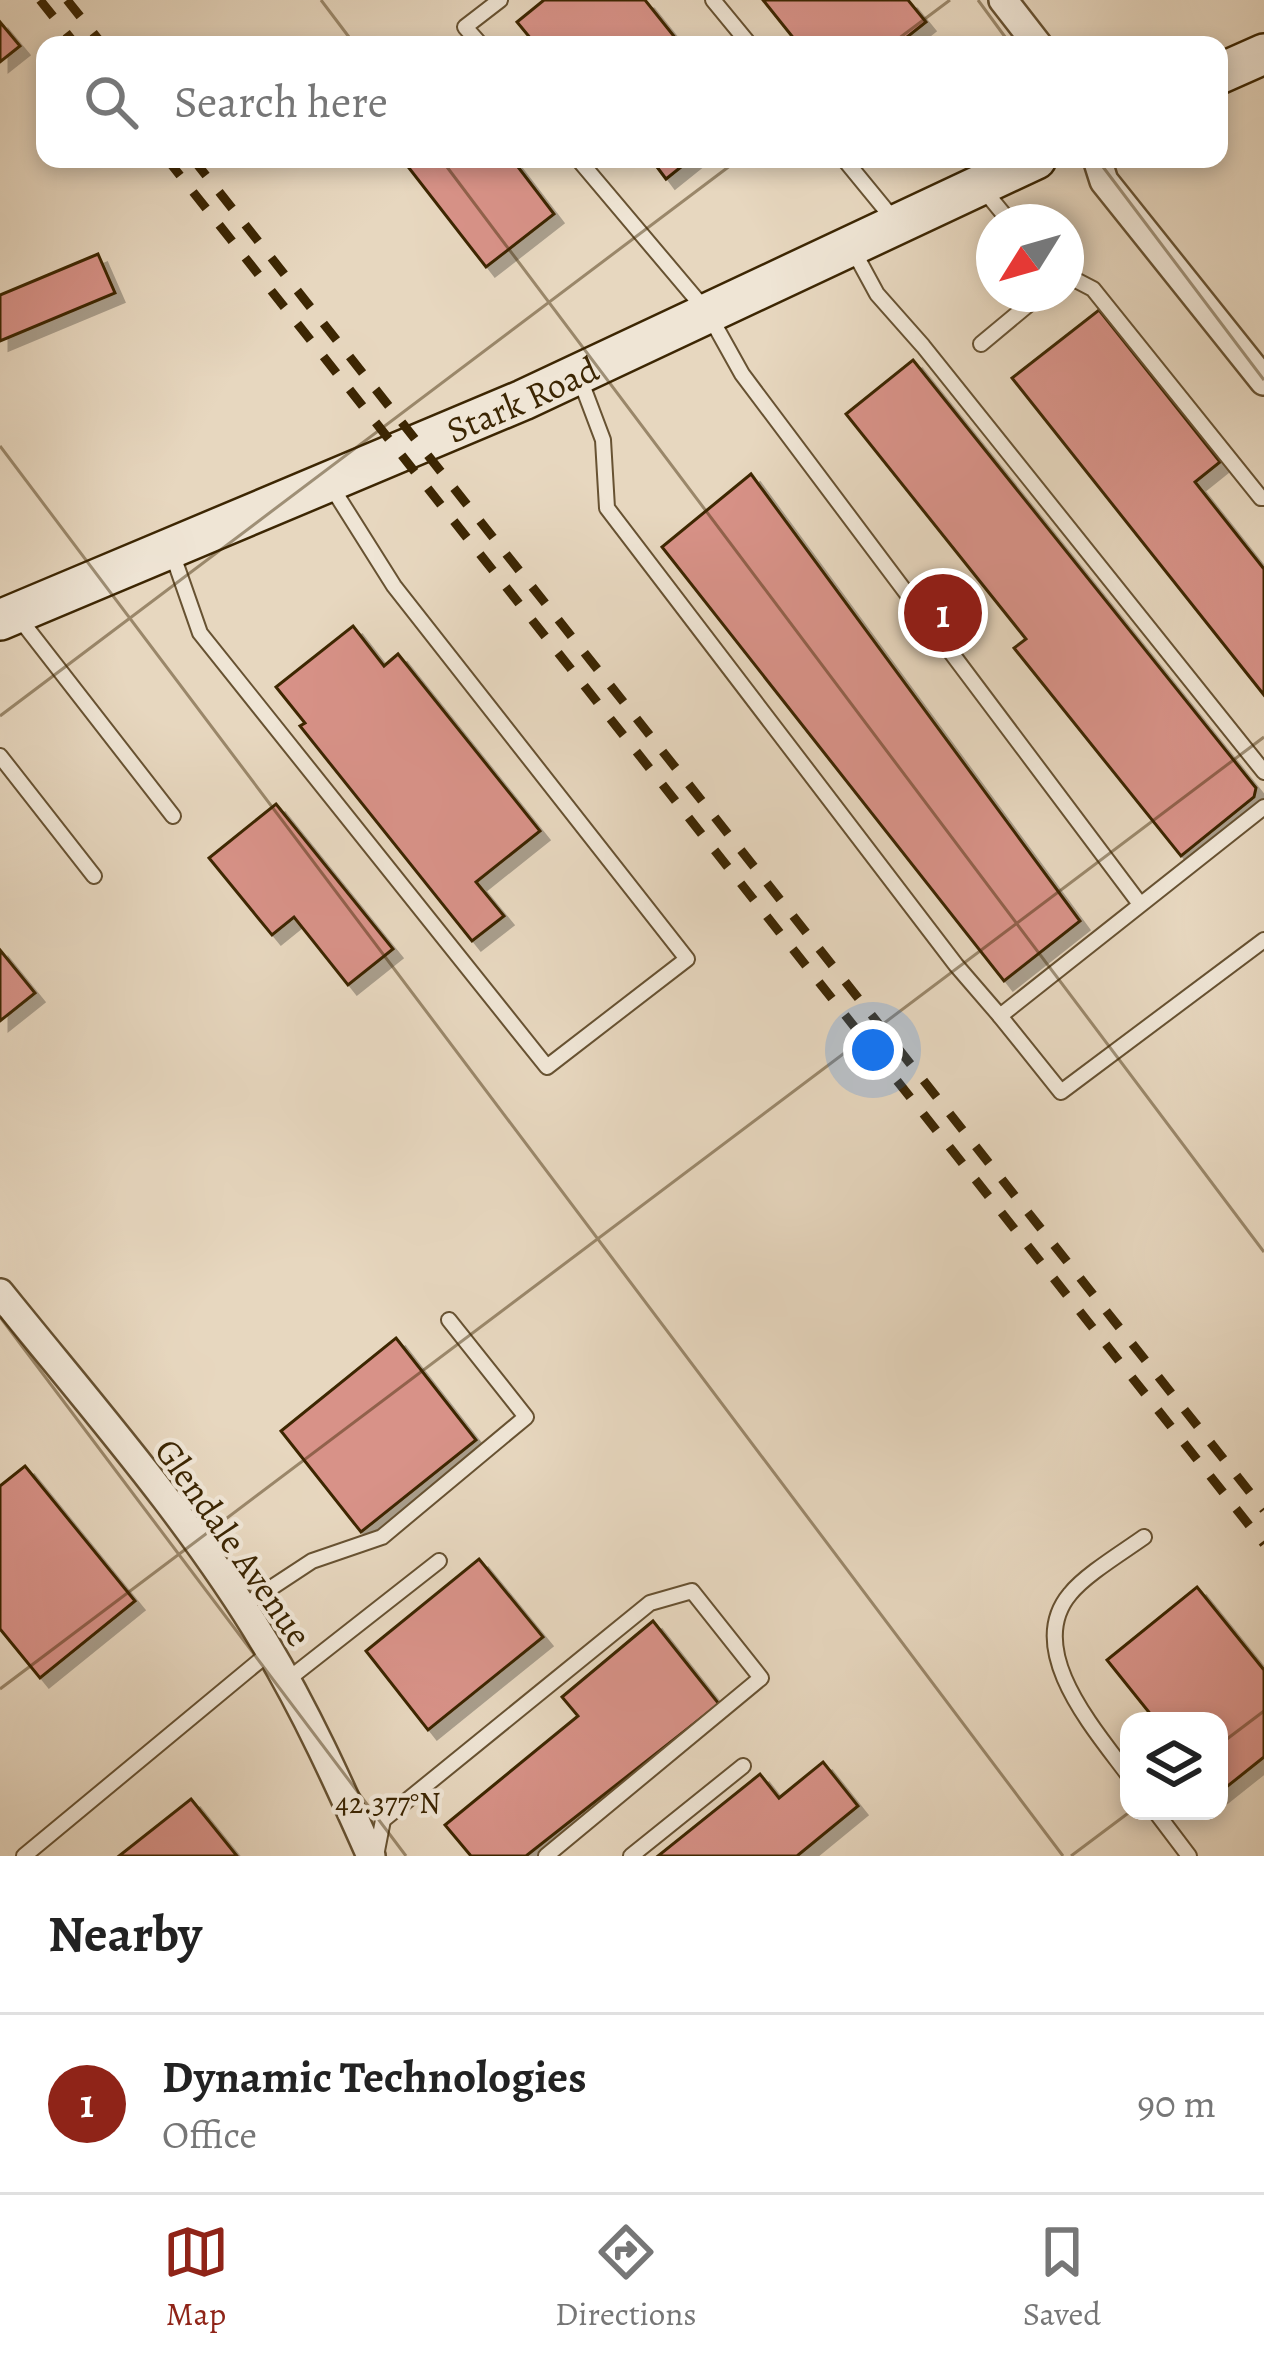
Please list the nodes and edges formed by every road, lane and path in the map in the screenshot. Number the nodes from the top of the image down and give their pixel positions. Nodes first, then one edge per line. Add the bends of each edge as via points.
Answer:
1 (500, 0) edge
2 (713, 0) edge
3 (1003, 0) edge
4 (473, 36) edge
5 (743, 36) edge
6 (1031, 36) edge
7 (1264, 54) edge
8 (1228, 70) edge
9 (586, 168) edge
10 (851, 168) edge
11 (1017, 168) edge
12 (1099, 168) edge
13 (980, 185) junction
14 (995, 204) edge
15 (898, 224) junction
16 (851, 246) junction
17 (1084, 284) edge
18 (1019, 312) edge
19 (708, 313) junction
20 (981, 344) dead end
21 (578, 374) junction
22 (1264, 381) edge
23 (329, 482) junction
24 (1264, 498) edge
25 (170, 549) junction
26 (8, 617) edge
27 (0, 756) edge
28 (1264, 772) edge
29 (1264, 807) edge
30 (173, 816) dead end
31 (94, 876) dead end
32 (1140, 904) junction
33 (1264, 940) edge
34 (1000, 1016) junction
35 (0, 1292) edge
36 (449, 1319) dead end
37 (1144, 1537) dead end
38 (439, 1561) dead end
39 (242, 1607) junction
40 (270, 1652) junction
41 (286, 1681) junction
42 (1120, 1764) edge
43 (743, 1766) dead end
44 (1162, 1820) edge
45 (24, 1856) edge
46 (374, 1856) edge
47 (546, 1856) edge
48 (631, 1856) edge
49 (1189, 1856) edge

1 - 4 lane via 465,27
2 - 5 lane
3 - 6 street
7 - 8 street
9 - 19 lane
10 - 15 lane
11 - 13 street, Stark Road
12 - 22 street
13 - 14 lane
13 - 15 street, Stark Road
15 - 16 street, Stark Road
16 - 19 street, Stark Road
16 - 28 lane via 878,294
17 - 24 lane
18 - 20 lane
19 - 21 street, Stark Road
19 - 32 lane via 742,374
21 - 23 street, Stark Road
21 - 34 lane via 603,440 607,508
23 - 25 street, Stark Road
23 - 25 lane via 394,586 687,959 547,1067 200,633
25 - 26 street, Stark Road
26 - 30 lane
27 - 31 lane
29 - 32 lane
32 - 34 lane
33 - 34 lane via 1061,1092
35 - 39 street, Glendale Avenue
36 - 39 lane via 526,1417 382,1537 312,1561
37 - 42 lane via 1071,1592 1055,1618 1056,1653 1074,1702
38 - 41 lane
39 - 40 street, Glendale Avenue
40 - 41 street, Glendale Avenue
40 - 45 lane
41 - 46 street, Glendale Avenue
43 - 48 lane
44 - 49 lane
46 - 47 lane via 383,1820 650,1603 692,1591 761,1678

